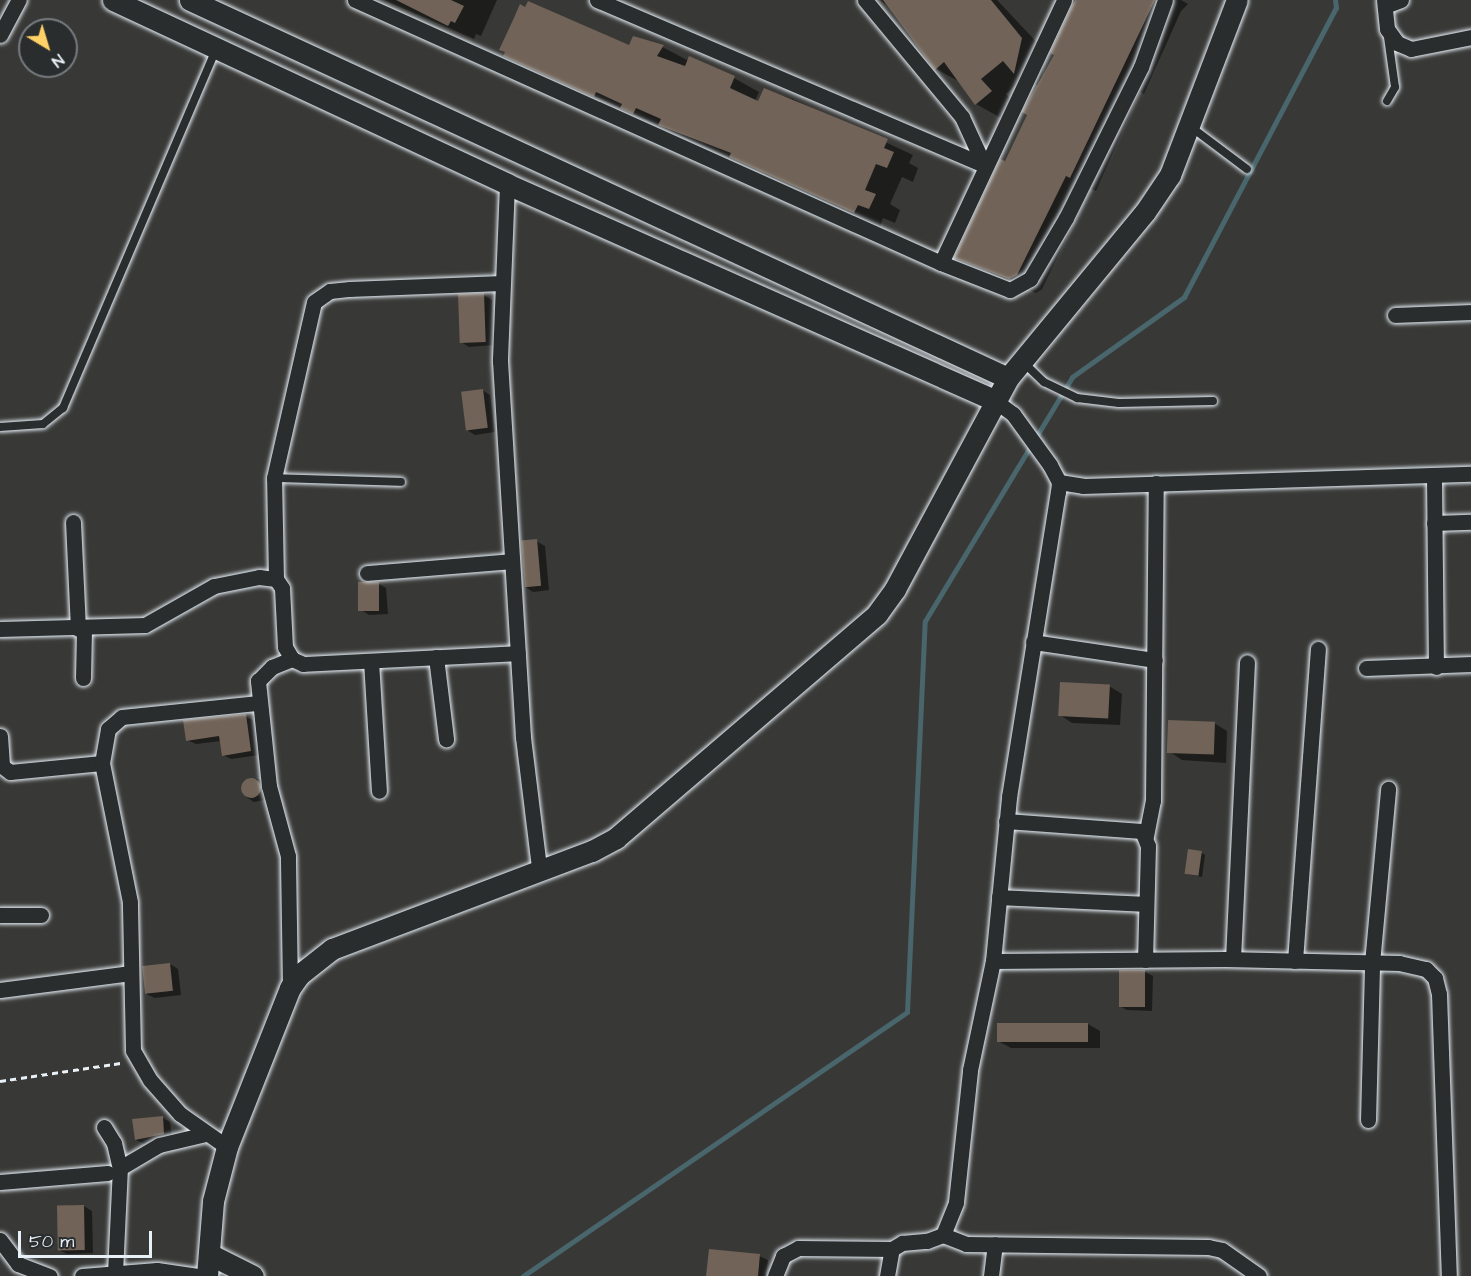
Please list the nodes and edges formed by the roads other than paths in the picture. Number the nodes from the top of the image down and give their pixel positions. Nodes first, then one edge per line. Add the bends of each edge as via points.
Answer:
1 (19, 0) edge
2 (190, 0) edge
3 (355, 0) edge
4 (597, 0) edge
5 (866, 0) edge
6 (1064, 0) edge
7 (1165, 0) edge
8 (1237, 0) edge
9 (1401, 0) edge
10 (122, 2) edge
11 (1384, 3) edge
12 (1387, 29) junction
13 (0, 35) edge
14 (1471, 37) edge
15 (217, 49) junction
16 (1387, 101) dead end
17 (1191, 127) junction
18 (984, 165) junction
19 (1247, 169) dead end
20 (507, 184) junction
21 (941, 263) junction
22 (501, 283) junction
23 (1471, 312) edge
24 (1395, 315) dead end
25 (1023, 362) junction
26 (1008, 378) junction
27 (994, 400) junction
28 (1213, 401) dead end
29 (0, 427) edge
30 (1471, 474) edge
31 (274, 478) junction
32 (1434, 478) junction
33 (401, 482) dead end
34 (1059, 482) junction
35 (1156, 483) junction
36 (73, 522) dead end
37 (1471, 522) edge
38 (1434, 523) junction
39 (512, 561) junction
40 (367, 573) dead end
41 (276, 579) junction
42 (0, 629) edge
43 (81, 629) junction
44 (1033, 642) junction
45 (1317, 649) dead end
46 (518, 653) junction
47 (436, 657) junction
48 (292, 659) junction
49 (1155, 660) junction
50 (371, 661) junction
51 (1246, 662) dead end
52 (1471, 664) edge
53 (1437, 667) junction
54 (1366, 668) dead end
55 (83, 678) dead end
56 (258, 703) junction
57 (0, 736) edge
58 (446, 740) dead end
59 (102, 764) junction
60 (1388, 789) dead end
61 (379, 791) dead end
62 (1006, 821) junction
63 (1146, 836) junction
64 (539, 868) junction
65 (999, 897) junction
66 (1146, 904) junction
67 (0, 915) edge
68 (42, 915) dead end
69 (1233, 959) junction
70 (1146, 960) junction
71 (1295, 960) junction
72 (993, 961) junction
73 (1372, 963) junction
74 (131, 973) junction
75 (290, 988) junction
76 (0, 990) edge
77 (1368, 1120) dead end
78 (104, 1126) dead end
79 (206, 1134) junction
80 (227, 1147) junction
81 (114, 1170) junction
82 (0, 1182) edge
83 (943, 1235) junction
84 (0, 1240) edge
85 (995, 1244) junction
86 (892, 1249) junction
87 (209, 1254) junction
88 (115, 1273) junction
89 (50, 1276) edge
90 (82, 1276) edge
91 (198, 1276) edge
92 (207, 1276) edge
93 (253, 1276) edge
94 (775, 1276) edge
95 (887, 1276) edge
96 (992, 1276) edge
97 (1259, 1276) edge
98 (1449, 1276) edge

1 - 13 street
2 - 26 street
3 - 21 street
4 - 18 street
5 - 18 street via 963,117
6 - 18 street
7 - 21 street via 1141,67 1101,152 1030,279 1010,290 1000,289
8 - 17 street
9 - 11 street
10 - 15 street
11 - 12 street
12 - 14 street via 1397,43 1411,49
12 - 16 lane via 1395,87
15 - 20 street
15 - 29 lane via 63,408 43,424
17 - 19 lane
17 - 25 street via 1170,175 1145,212
18 - 21 street
20 - 22 street
20 - 27 street
22 - 31 street via 330,291 314,302
22 - 39 street via 500,361
23 - 24 street
25 - 26 street
25 - 28 lane via 1044,382 1077,398 1119,403
26 - 27 street
27 - 34 street via 1013,414
27 - 64 street via 895,589 877,614 638,821 592,851
30 - 32 street
31 - 33 lane
31 - 41 street
32 - 35 street
32 - 38 street
34 - 35 street via 1083,486
34 - 44 street
35 - 49 street
36 - 43 street
37 - 38 street
38 - 53 street
39 - 40 street
39 - 46 street
41 - 43 street via 259,577 214,586 145,625
41 - 48 street via 282,588 285,647
42 - 43 street
43 - 55 street
44 - 49 street
44 - 62 street
45 - 71 street
46 - 47 street
46 - 64 street
47 - 50 street
47 - 58 street
48 - 50 street via 324,664
48 - 56 street via 263,674 258,681
49 - 63 street via 1153,801
50 - 61 street
51 - 69 street
52 - 53 street
53 - 54 street
56 - 59 street via 122,717 108,729
56 - 75 street via 269,786 288,855
57 - 59 street via 3,766 10,772
59 - 74 street via 130,902
60 - 73 street
62 - 63 street via 1134,828
62 - 65 street
63 - 66 street
64 - 75 street via 332,949 305,967
65 - 66 street
65 - 72 street
66 - 70 street
67 - 68 street
69 - 70 street
69 - 71 street
70 - 72 street
71 - 73 street
72 - 83 street via 970,1070 956,1202
73 - 77 street
73 - 98 street via 1426,969 1436,978
74 - 76 street
74 - 79 street via 131,1031 138,1060 180,1114
75 - 80 street
78 - 81 street via 114,1143
79 - 80 street
79 - 81 street via 159,1145
80 - 87 street via 213,1201
81 - 82 street
81 - 88 street
83 - 85 street via 966,1244
83 - 86 street via 902,1243
84 - 89 street via 18,1264
85 - 96 street
85 - 97 street via 1208,1247 1222,1250
86 - 94 street via 798,1248 783,1256
86 - 95 street
87 - 92 street
87 - 93 street
88 - 90 street
88 - 91 street via 157,1270

